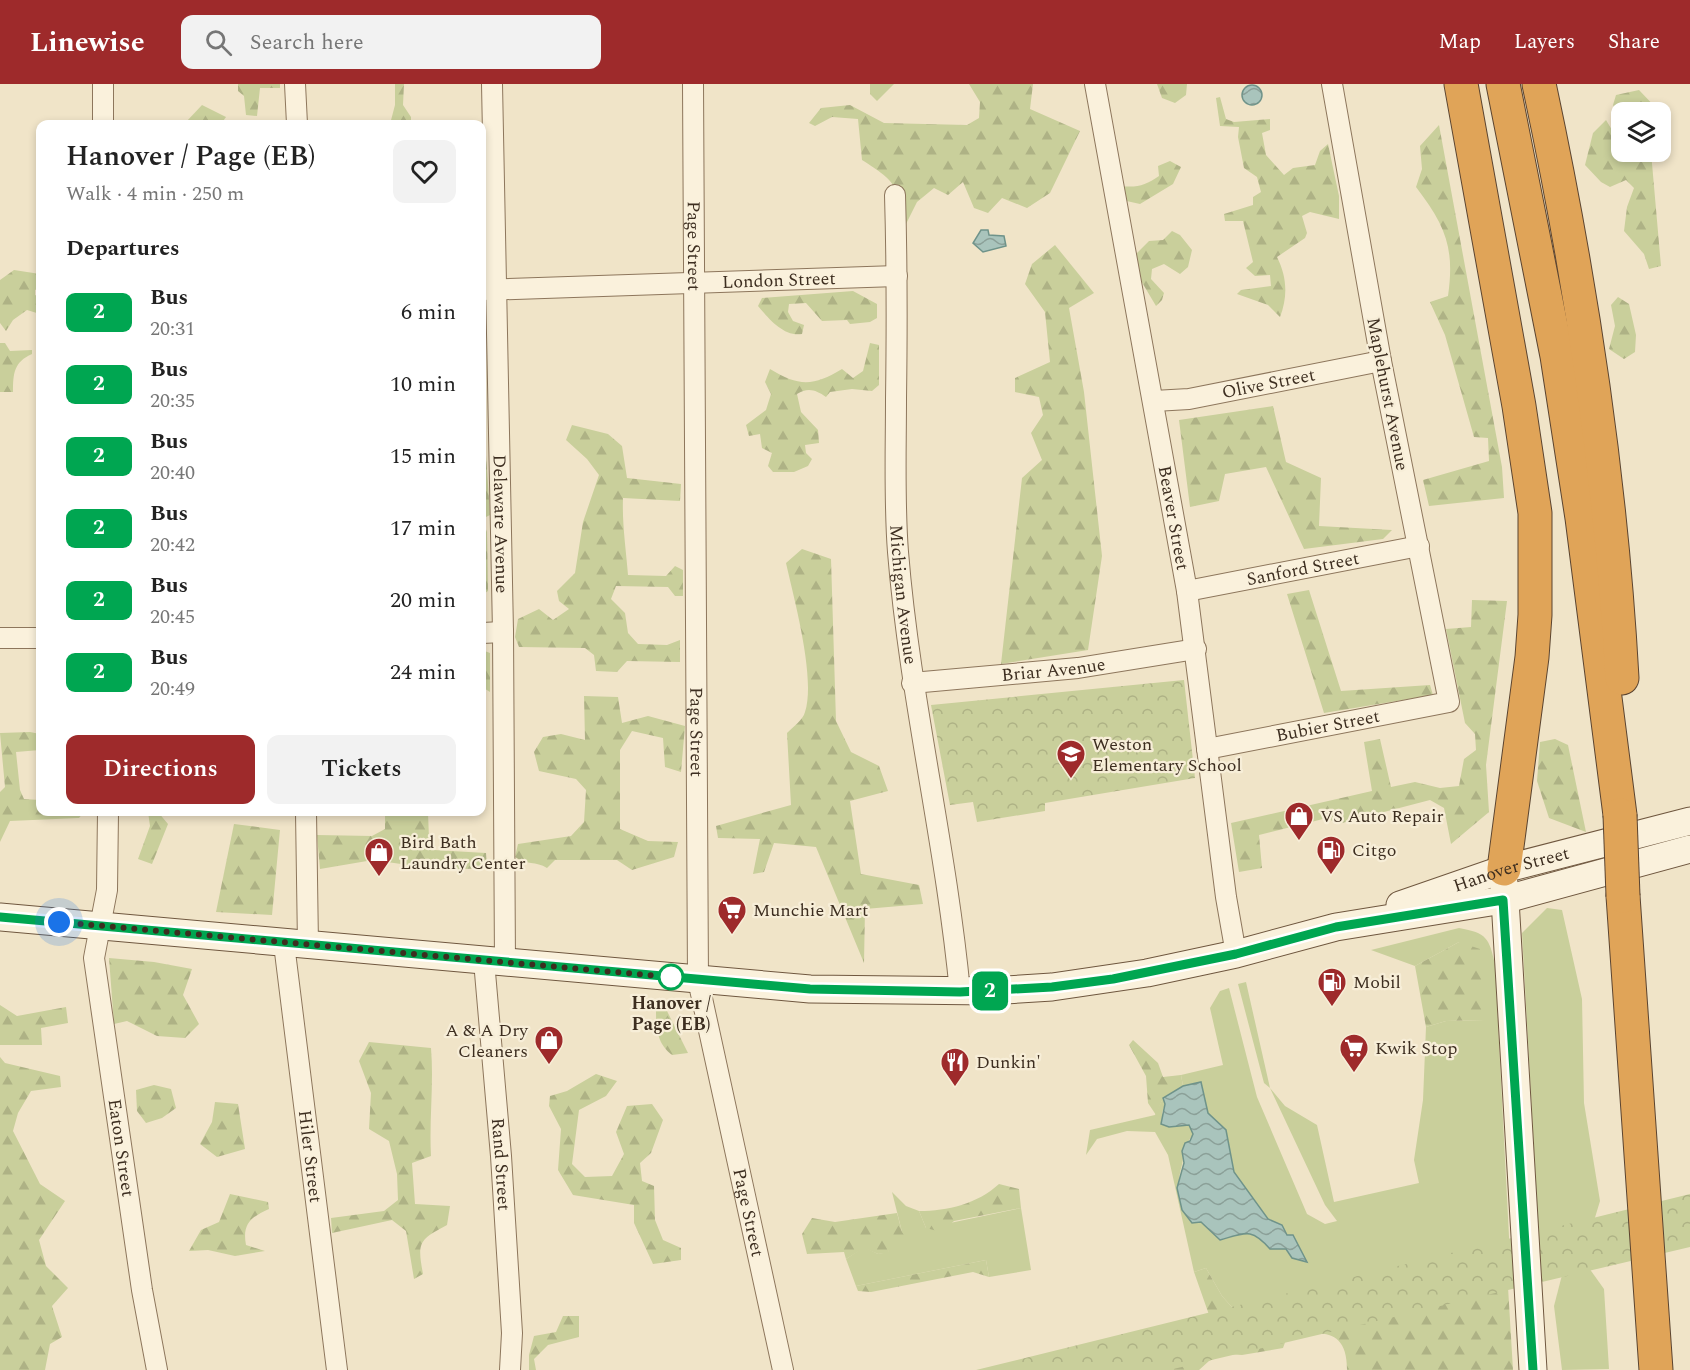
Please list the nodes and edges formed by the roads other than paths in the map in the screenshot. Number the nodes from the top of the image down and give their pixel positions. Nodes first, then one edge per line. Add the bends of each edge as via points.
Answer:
1 (103, 84) edge
2 (296, 84) edge
3 (492, 84) edge
4 (693, 84) edge
5 (1095, 84) edge
6 (1332, 84) edge
7 (1461, 84) edge
8 (1503, 84) edge
9 (1539, 84) edge
10 (103, 120) edge
11 (297, 120) edge
12 (895, 195) dead end
13 (897, 276) junction
14 (694, 282) junction
15 (489, 290) edge
16 (1381, 361) junction
17 (1154, 401) junction
18 (1419, 546) junction
19 (1188, 591) junction
20 (503, 632) junction
21 (486, 633) edge
22 (0, 638) edge
23 (36, 638) edge
24 (1196, 649) junction
25 (912, 682) junction
26 (1449, 702) joint
27 (1207, 749) junction
28 (1620, 815) junction
29 (108, 816) edge
30 (306, 816) edge
31 (1690, 821) edge
32 (1690, 849) edge
33 (1504, 884) junction
34 (0, 917) edge
35 (99, 926) junction
36 (296, 945) junction
37 (1236, 954) junction
38 (495, 961) junction
39 (698, 980) junction
40 (960, 992) junction
41 (157, 1370) edge
42 (337, 1370) edge
43 (511, 1370) edge
44 (783, 1370) edge
45 (1533, 1370) edge
46 (1656, 1370) edge

1 - 10 street
2 - 11 street
3 - 15 street, Delaware Avenue
4 - 14 street, Page Street
5 - 17 street, Beaver Street
6 - 16 street, Maplehurst Avenue
7 - 33 highway via 1535,513 1532,657
8 - 28 highway via 1557,357
9 - 28 highway via 1583,314 1610,510 1622,686
12 - 13 street, Michigan Avenue
13 - 14 street, London Street
13 - 25 street, Michigan Avenue via 895,492
14 - 15 street, London Street
14 - 39 street, Page Street
15 - 20 street, Delaware Avenue
16 - 17 street, Olive Street via 1189,399
16 - 18 street, Maplehurst Avenue
17 - 19 street, Beaver Street
18 - 19 street, Sanford Street
18 - 26 street, Maplehurst Avenue
19 - 24 street, Beaver Street
20 - 21 street
20 - 38 street, Delaware Avenue
22 - 23 street
24 - 25 street, Briar Avenue via 1055,670
24 - 27 street, Beaver Street
25 - 40 street, Michigan Avenue via 954,932
26 - 27 street, Bubier Street
27 - 37 street, Beaver Street
28 - 46 highway, bridge
29 - 35 street, Eaton Street via 107,890
30 - 36 street, Hiler Street
31 - 33 main road, Hanover Street
32 - 33 main road, Hanover Street
33 - 37 main road, Hanover Street
33 - 45 main road
34 - 35 main road, Hanover Street
35 - 36 main road, Hanover Street
35 - 41 street, Eaton Street via 94,958
36 - 38 main road, Hanover Street
36 - 42 street, Hiler Street
37 - 40 main road, Hanover Street via 1113,979
38 - 39 main road, Hanover Street
38 - 43 street, Rand Street
39 - 40 main road, Hanover Street via 810,989
39 - 44 street, Page Street

